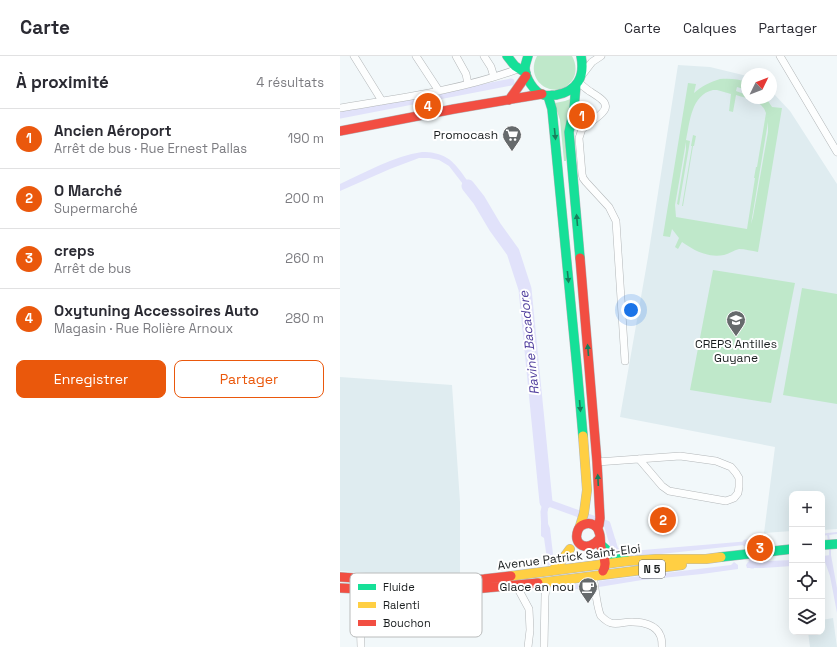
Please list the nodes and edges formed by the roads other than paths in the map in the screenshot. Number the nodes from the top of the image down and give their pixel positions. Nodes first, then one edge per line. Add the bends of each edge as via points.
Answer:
1 (354, 56) edge
2 (416, 56) edge
3 (456, 56) edge
4 (484, 56) edge
5 (507, 56) edge
6 (528, 56) edge
7 (581, 56) edge
8 (601, 56) edge
9 (780, 56) edge
10 (523, 72) junction
11 (494, 77) junction
12 (578, 81) junction
13 (468, 84) junction
14 (439, 91) junction
15 (545, 95) junction
16 (509, 100) junction
17 (382, 101) junction
18 (340, 108) edge
19 (340, 131) edge
20 (837, 152) edge
21 (625, 361) dead end
22 (639, 459) junction
23 (597, 462) junction
24 (580, 524) junction
25 (599, 524) junction
26 (600, 542) junction
27 (789, 548) edge
28 (570, 549) junction
29 (706, 559) junction
30 (628, 561) junction
31 (605, 564) junction
32 (566, 568) junction
33 (552, 571) junction
34 (594, 577) junction
35 (340, 578) edge
36 (350, 579) edge
37 (482, 579) edge
38 (566, 579) junction
39 (547, 582) junction
40 (340, 588) edge
41 (518, 588) junction
42 (350, 589) edge
43 (482, 589) edge
44 (361, 637) edge
45 (361, 647) edge
46 (528, 647) edge
47 (544, 647) edge
48 (662, 647) edge

1 - 17 street
2 - 14 street
3 - 13 street via 466,74
4 - 11 street
5 - 10 main road
6 - 10 main road
7 - 12 main road via 583,68
8 - 12 street via 592,62
9 - 20 street
10 - 11 street
10 - 15 main road via 534,87
10 - 16 main road
11 - 13 street
12 - 15 main road via 570,91 561,95
12 - 21 street via 602,99 605,105 602,113 582,129 579,138 582,174 609,207 616,221
23 -> 12 main road via 569,132
13 - 14 street
14 - 17 street
15 - 16 main road
15 -> 24 main road via 552,109 587,490
16 - 19 main road
17 - 18 street
22 - 22 street via 680,456 716,461 732,468 736,473 739,478 738,493 734,498 726,500 669,490 662,486
22 - 23 street
25 -> 23 main road
24 - 25 main road
24 - 26 main road via 578,541 583,546 589,547
24 - 28 main road
25 - 26 main road
26 - 30 main road via 614,556
26 - 31 main road
27 - 29 main road, Avenue Patrick Saint-Eloi / N 5
28 - 32 main road
28 - 33 main road
29 - 30 main road, Avenue Patrick Saint-Eloi / N 5
29 - 34 main road, Avenue Patrick Saint-Eloi / N 5
30 - 31 main road, Avenue Patrick Saint-Eloi / N 5
31 - 32 main road, Avenue Patrick Saint-Eloi / N 5
31 - 34 main road via 605,568
32 - 33 main road, Avenue Patrick Saint-Eloi / N 5
32 - 38 main road
33 - 37 main road, Avenue Patrick Saint-Eloi / N 5
34 - 38 main road, Avenue Patrick Saint-Eloi / N 5
34 - 48 street via 600,614 605,620 612,624 648,624 660,634
35 - 36 main road, Avenue Patrick Saint-Eloi / N 5
38 - 39 main road, Avenue Patrick Saint-Eloi / N 5
39 - 41 main road, Avenue Patrick Saint-Eloi / N 5
39 - 47 street
40 - 42 main road, Avenue Patrick Saint-Eloi / N 5
41 - 43 main road, Avenue Patrick Saint-Eloi / N 5
41 - 46 street via 529,609
44 - 45 street

